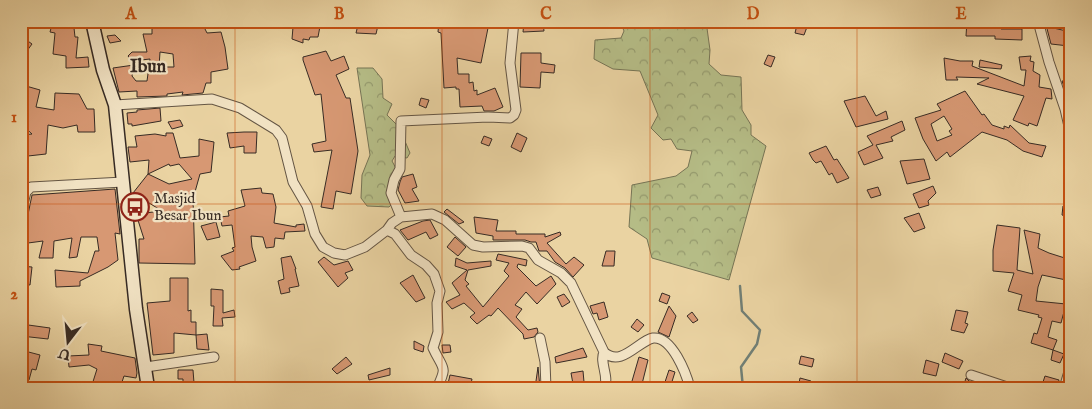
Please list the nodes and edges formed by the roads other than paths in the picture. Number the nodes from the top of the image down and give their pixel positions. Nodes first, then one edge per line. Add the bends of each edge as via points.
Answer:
1 (92, 21) edge
2 (514, 21) edge
3 (1038, 21) edge
4 (115, 105) junction
5 (1071, 135) edge
6 (123, 182) junction
7 (21, 212) edge
8 (401, 217) junction
9 (387, 230) junction
10 (540, 338) dead end
11 (604, 352) junction
12 (214, 357) dead end
13 (146, 366) junction
14 (1071, 366) edge
15 (970, 375) dead end
16 (148, 388) edge
17 (437, 388) edge
18 (546, 388) edge
19 (604, 388) edge
20 (690, 388) edge
21 (1010, 388) edge
22 (1064, 388) edge

1 - 4 main road
2 - 8 street via 510,63 514,116 401,121 400,169 391,193
3 - 5 street
4 - 6 main road
4 - 9 street via 212,99 240,108 280,134 292,182 307,206 315,234 324,247 345,255 365,247
6 - 7 street via 31,187 26,192
6 - 13 main road via 136,309
8 - 9 street
8 - 11 street via 432,214 445,220 473,245 529,248 538,260 571,283
9 - 17 street via 395,234 410,255 434,274 440,291 436,302 438,332 433,348 444,373
10 - 18 street
11 - 19 street
11 - 20 street via 622,355 650,339 658,339 671,346
12 - 13 street
13 - 16 main road
14 - 22 street
15 - 21 street

